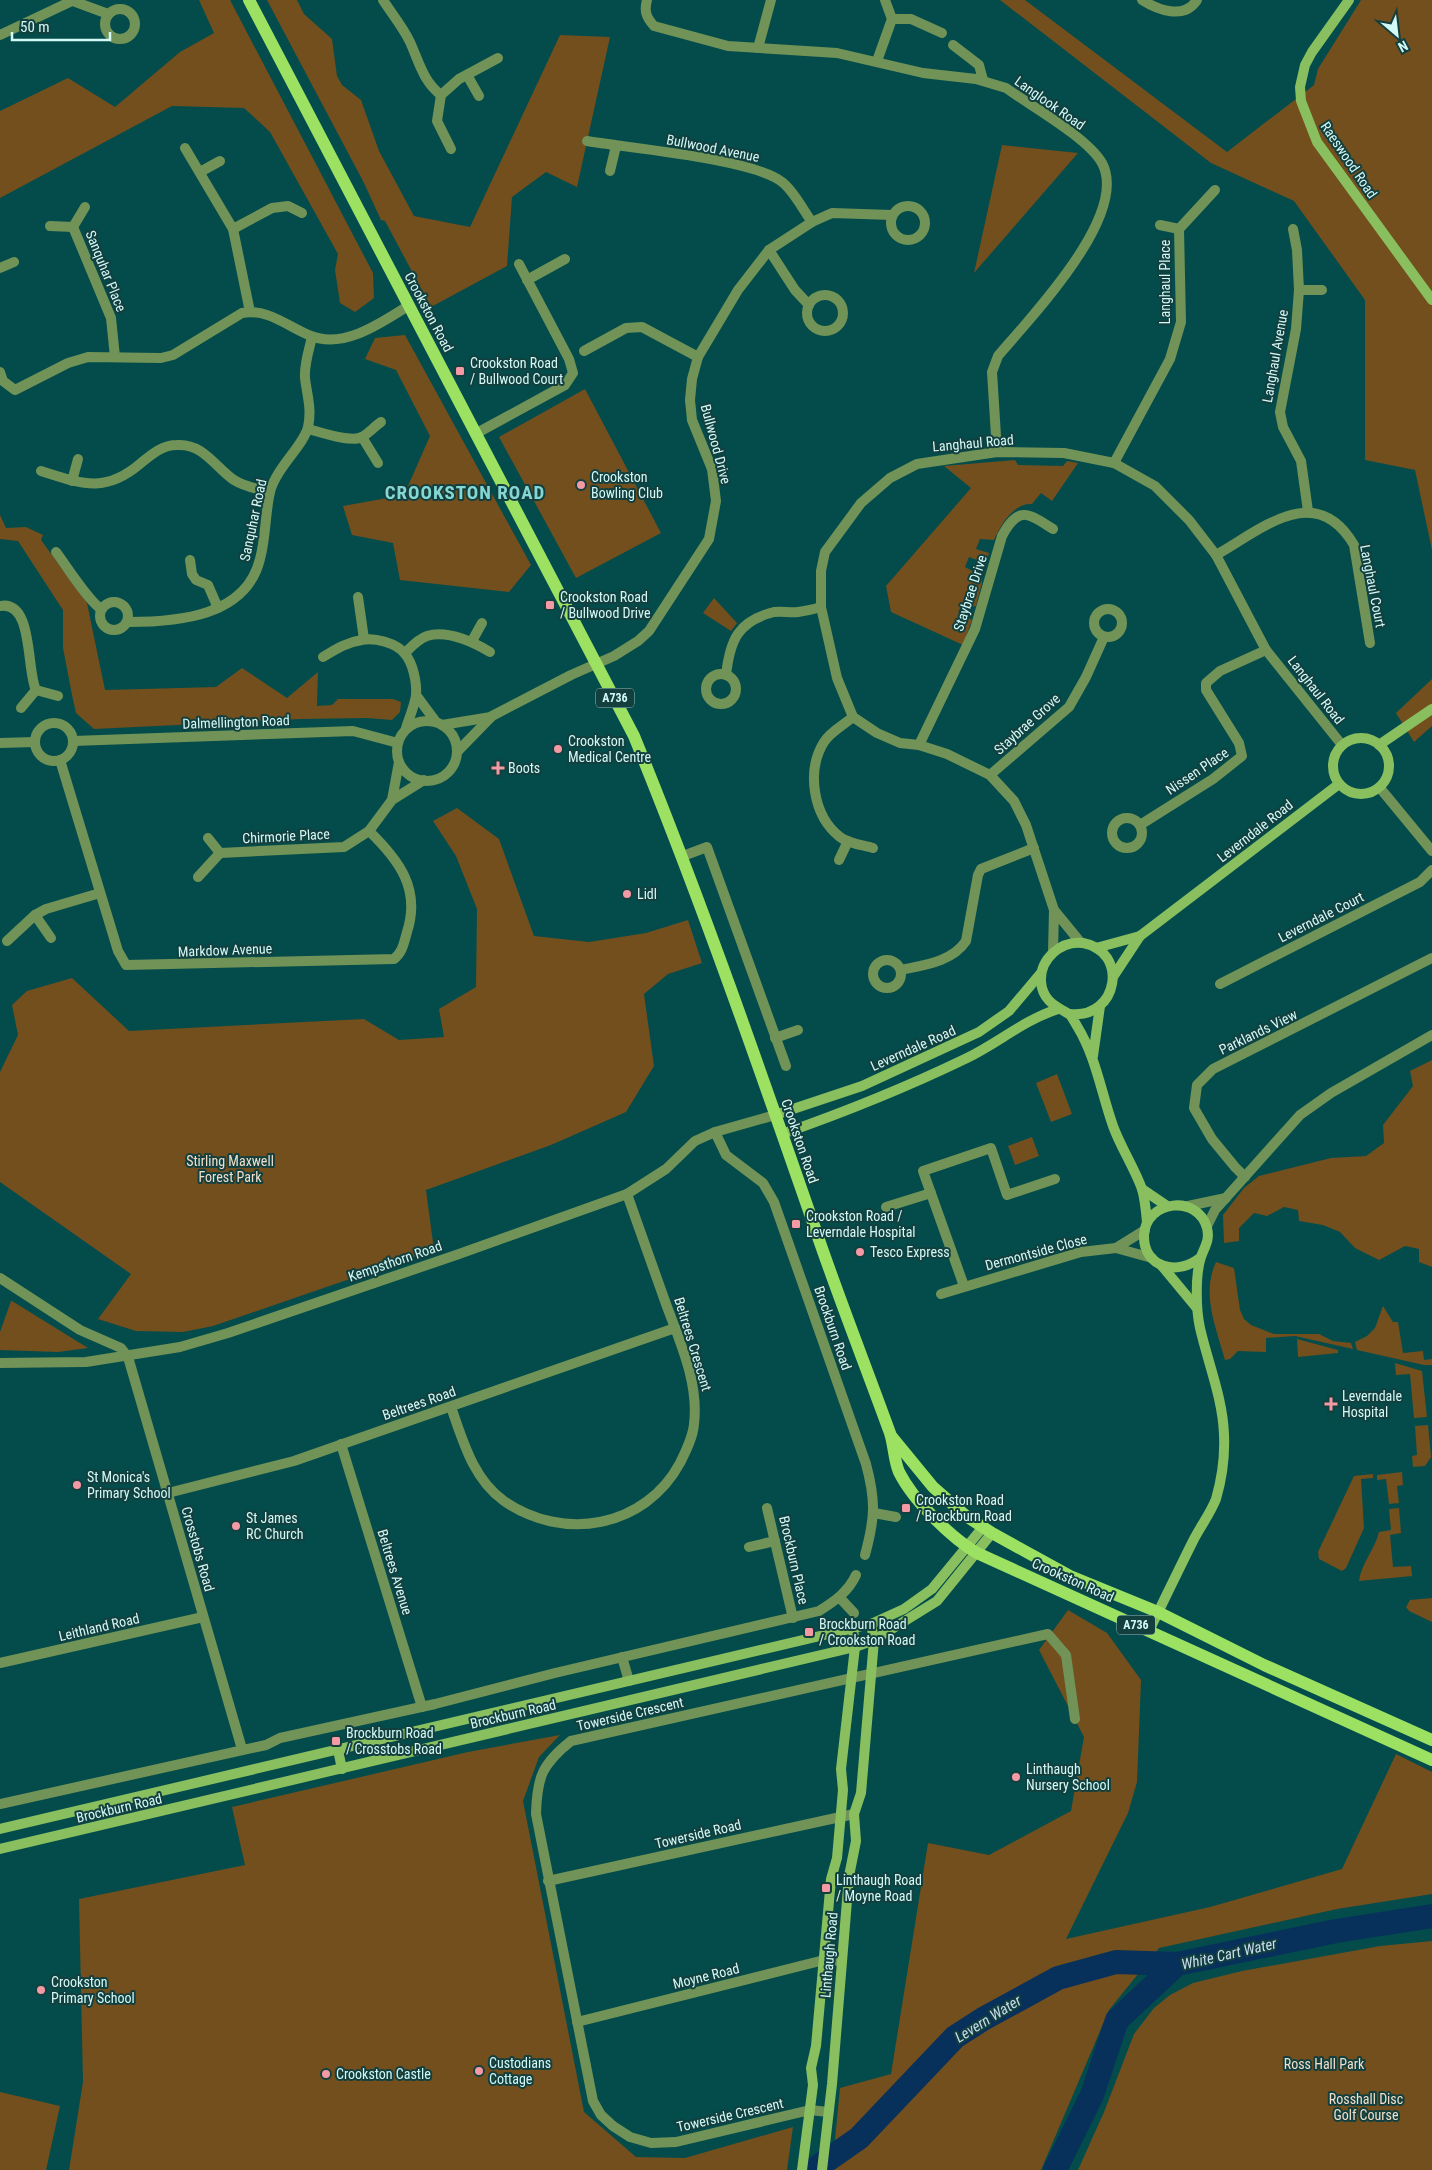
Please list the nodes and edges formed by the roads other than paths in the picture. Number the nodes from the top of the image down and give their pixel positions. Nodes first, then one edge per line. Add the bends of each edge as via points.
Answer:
1 (249, 0) edge
2 (383, 0) edge
3 (648, 0) edge
4 (771, 0) edge
5 (885, 0) edge
6 (1142, 0) edge
7 (1197, 0) edge
8 (1350, 0) edge
9 (74, 1) edge
10 (108, 14) dead end
11 (892, 19) junction
12 (942, 32) dead end
13 (0, 35) edge
14 (953, 45) dead end
15 (758, 48) junction
16 (498, 58) dead end
17 (877, 60) junction
18 (467, 75) junction
19 (983, 80) junction
20 (441, 95) junction
21 (480, 96) dead end
22 (587, 141) dead end
23 (616, 146) junction
24 (185, 148) dead end
25 (451, 149) dead end
26 (220, 161) dead end
27 (610, 171) dead end
28 (200, 172) junction
29 (1215, 190) dead end
30 (85, 207) dead end
31 (302, 213) dead end
32 (892, 215) dead end
33 (812, 222) junction
34 (1160, 225) dead end
35 (50, 226) dead end
36 (73, 227) junction
37 (233, 229) junction
38 (1179, 229) junction
39 (1293, 229) dead end
40 (769, 250) junction
41 (565, 259) dead end
42 (14, 262) dead end
43 (519, 264) dead end
44 (0, 268) edge
45 (528, 280) junction
46 (1299, 290) junction
47 (1322, 290) dead end
48 (1432, 300) edge
49 (809, 305) dead end
50 (408, 306) junction
51 (250, 312) junction
52 (312, 337) junction
53 (584, 351) dead end
54 (114, 356) junction
55 (698, 357) junction
56 (0, 372) edge
57 (381, 422) dead end
58 (308, 429) junction
59 (477, 433) junction
60 (362, 437) junction
61 (997, 452) junction
62 (78, 459) dead end
63 (1114, 462) junction
64 (378, 463) dead end
65 (41, 471) dead end
66 (72, 480) junction
67 (270, 492) junction
68 (1308, 511) junction
69 (1053, 530) dead end
70 (56, 552) dead end
71 (1216, 556) junction
72 (190, 560) dead end
73 (358, 597) dead end
74 (0, 606) edge
75 (821, 607) junction
76 (218, 608) junction
77 (101, 609) junction
78 (128, 622) junction
79 (482, 622) dead end
80 (1104, 637) dead end
81 (364, 639) junction
82 (472, 641) junction
83 (1370, 643) dead end
84 (1266, 650) junction
85 (490, 652) dead end
86 (405, 653) junction
87 (323, 657) dead end
88 (596, 662) junction
89 (726, 675) dead end
90 (36, 690) junction
91 (416, 695) junction
92 (58, 696) dead end
93 (21, 708) dead end
94 (1432, 709) edge
95 (492, 716) junction
96 (854, 717) junction
97 (439, 724) junction
98 (406, 728) junction
99 (73, 740) junction
100 (35, 742) junction
101 (0, 743) edge
102 (398, 743) junction
103 (919, 745) junction
104 (1342, 745) junction
105 (1379, 745) junction
106 (456, 752) junction
107 (60, 760) junction
108 (399, 762) junction
109 (990, 775) junction
110 (424, 780) junction
111 (1339, 784) junction
112 (1380, 788) junction
113 (392, 800) junction
114 (1140, 825) dead end
115 (369, 831) junction
116 (208, 838) dead end
117 (848, 842) junction
118 (873, 848) dead end
119 (1034, 848) junction
120 (1432, 851) edge
121 (220, 853) junction
122 (683, 856) junction
123 (838, 860) dead end
124 (1432, 870) edge
125 (198, 877) dead end
126 (100, 893) junction
127 (1054, 910) junction
128 (35, 915) junction
129 (1140, 936) junction
130 (51, 938) dead end
131 (7, 942) dead end
132 (1081, 943) junction
133 (1096, 948) junction
134 (1053, 952) junction
135 (1432, 958) edge
136 (901, 970) dead end
137 (1041, 973) junction
138 (1113, 977) junction
139 (1220, 984) dead end
140 (1100, 1006) junction
141 (1058, 1009) junction
142 (1070, 1014) junction
143 (798, 1030) dead end
144 (1432, 1035) edge
145 (775, 1038) junction
146 (1093, 1056) junction
147 (786, 1066) dead end
148 (775, 1115) junction
149 (715, 1132) junction
150 (782, 1134) junction
151 (1245, 1177) junction
152 (1055, 1179) dead end
153 (1142, 1189) junction
154 (930, 1192) junction
155 (627, 1194) junction
156 (1226, 1198) junction
157 (1167, 1206) junction
158 (1188, 1206) junction
159 (886, 1207) dead end
160 (1146, 1226) junction
161 (1207, 1226) junction
162 (1116, 1248) junction
163 (1201, 1257) junction
164 (1152, 1258) junction
165 (1162, 1266) junction
166 (0, 1278) edge
167 (964, 1286) junction
168 (941, 1294) dead end
169 (1196, 1307) junction
170 (675, 1328) junction
171 (128, 1357) junction
172 (0, 1363) edge
173 (451, 1407) junction
174 (890, 1435) junction
175 (341, 1444) junction
176 (168, 1493) junction
177 (767, 1508) dead end
178 (874, 1513) junction
179 (896, 1517) dead end
180 (987, 1530) junction
181 (775, 1541) junction
182 (749, 1547) dead end
183 (971, 1550) junction
184 (865, 1555) dead end
185 (856, 1575) dead end
186 (840, 1598) junction
187 (1158, 1612) junction
188 (854, 1613) dead end
189 (203, 1617) junction
190 (793, 1618) junction
191 (871, 1624) junction
192 (853, 1628) junction
193 (1149, 1631) junction
194 (874, 1640) junction
195 (855, 1647) junction
196 (622, 1658) junction
197 (0, 1663) edge
198 (870, 1673) junction
199 (852, 1676) junction
200 (629, 1681) junction
201 (422, 1707) junction
202 (1075, 1719) dead end
203 (1432, 1740) edge
204 (242, 1749) junction
205 (338, 1750) junction
206 (1432, 1760) edge
207 (342, 1769) junction
208 (0, 1804) edge
209 (854, 1814) junction
210 (840, 1816) junction
211 (0, 1828) edge
212 (0, 1849) edge
213 (548, 1881) junction
214 (824, 1960) junction
215 (842, 1961) junction
216 (577, 2022) junction
217 (810, 2110) junction
218 (828, 2112) junction
219 (802, 2170) edge
220 (822, 2170) edge

1 - 50 main road, Crookston Road / A736
2 - 20 street via 432,87
3 - 15 street, Langlook Road via 644,9 654,26 728,46
4 - 15 street
5 - 11 street
6 - 7 street via 1163,11 1177,12 1193,6
8 - 48 street, Raeswood Road via 1305,65 1301,101 1317,142
9 - 10 street
9 - 13 street
11 - 12 street via 912,19
11 - 17 street
14 - 19 street via 979,65
15 - 17 street, Langlook Road via 837,52
16 - 18 street
17 - 19 street, Langlook Road via 923,73
18 - 20 street
18 - 21 street
19 - 61 street, Langlook Road via 1006,88 1080,139 1102,164 1107,183 1102,213 1070,271 998,356 992,372
20 - 25 street via 437,121
22 - 23 street, Bullwood Avenue
23 - 27 street
23 - 33 street, Bullwood Avenue via 723,162 765,172 782,182
24 - 28 street
26 - 28 street
28 - 37 street
29 - 38 street, Langhaul Place
30 - 36 street, Sanquhar Place
31 - 37 street via 288,206 272,208
32 - 33 street, Bullwood Drive via 832,213
33 - 40 street, Bullwood Drive
34 - 38 street
35 - 36 street, Sanquhar Place
36 - 54 street, Sanquhar Place via 111,318
37 - 51 street
38 - 63 street, Langhaul Place via 1181,322 1170,359
39 - 46 street, Langhaul Avenue
40 - 49 street
40 - 55 street, Bullwood Drive via 738,290
41 - 45 street
42 - 44 street
43 - 45 street
45 - 59 street via 573,373 565,385
46 - 47 street
46 - 68 street, Langhaul Avenue via 1296,329 1280,412 1283,428 1301,461
50 - 52 street via 380,324 352,336 337,339
50 - 59 main road, Crookston Road / A736
51 - 52 street via 276,318
51 - 54 street via 242,313 173,356
52 - 58 street, Sanquhar Road via 305,378 310,399
53 - 55 street via 626,328 642,326
54 - 56 street via 77,359 15,390 2,381
55 - 88 street, Bullwood Drive via 690,400 692,420 712,469 716,501 709,538 649,631 614,656
57 - 60 street
58 - 60 street via 335,436
58 - 67 street, Sanquhar Road via 274,480
59 - 88 main road, Crookston Road / A736
60 - 64 street
61 - 63 street, Langhaul Road via 1064,454
61 - 75 street, Langhaul Road via 917,464 890,478 861,503 825,552 821,571
62 - 66 street
63 - 71 street, Langhaul Road via 1155,486 1189,520
65 - 66 street
66 - 67 street via 99,485 113,481 127,474 156,450 178,444 199,449 236,481
67 - 76 street, Sanquhar Road via 260,559 254,576 235,599
68 - 71 street via 1285,516
68 - 83 street, Langhaul Court via 1334,520 1354,545
69 - 103 street, Staybrae Drive via 1030,514 1020,514 1009,523 1002,536 975,629
70 - 77 street, Sanquhar Road via 92,602
71 - 84 street, Langhaul Road
72 - 76 street via 192,574 196,580 208,584
73 - 81 street
74 - 90 street via 14,608 22,618 27,632 31,682
75 - 89 street via 799,612 775,612 746,623 734,638 728,653
75 - 96 street, Langhaul Road via 836,678
76 - 78 street, Sanquhar Road via 162,622
77 - 78 street via 106,604 120,603 126,608
77 - 78 street, Sanquhar Road via 102,624 108,629 116,631
79 - 82 street
80 - 109 street, Staybrae Grove via 1069,707
81 - 86 street via 393,645
81 - 87 street via 346,644
82 - 85 street
82 - 86 street via 426,636
84 - 104 street, Langhaul Road
84 - 114 street, Nissen Place via 1220,671 1206,683 1206,690 1242,750 1238,761
86 - 91 street via 414,675
88 - 95 street
88 - 122 main road, Crookston Road / A736 via 634,736
90 - 92 street
90 - 93 street
91 - 97 street
91 - 98 street
94 - 105 street
95 - 97 street
95 - 106 street
96 - 103 street via 877,733 900,743
96 - 117 street via 824,741 813,771 815,794 826,823
97 - 98 street via 422,721
97 - 106 street via 453,736
98 - 102 street
99 - 100 street via 67,728 54,723 40,728
99 - 102 street, Dalmellington Road via 353,731
99 - 107 street via 72,749
100 - 101 street
100 - 107 street via 43,757 51,761
102 - 108 street
103 - 109 street via 947,754
104 - 105 street via 1362,738
104 - 111 street via 1333,762 1333,772
105 - 112 street via 1387,756 1389,767
106 - 110 street via 451,768 445,774 437,779
107 - 126 street, Markdow Avenue
108 - 110 street via 408,774
108 - 113 street, Chirmorie Place
109 - 119 street via 1014,800
110 - 113 street, Chirmorie Place
111 - 112 street via 1346,791 1358,795
111 - 129 street, Leverndale Road
112 - 120 street
113 - 115 street, Chirmorie Place
115 - 121 street, Chirmorie Place via 344,847
115 - 126 street, Markdow Avenue via 399,864 412,899 412,916 402,950 394,959 126,965
116 - 121 street
117 - 118 street
117 - 123 street
119 - 127 street
119 - 136 street via 981,869 966,941 960,950 926,965
121 - 125 street
122 - 145 street via 707,847
122 - 148 main road, Crookston Road / A736
124 - 139 street, Leverndale Court via 1420,882
126 - 128 street
127 - 132 street
127 - 134 street
128 - 130 street
128 - 131 street
129 - 133 street, Leverndale Road
129 - 138 street, Leverndale Road
132 - 133 street
132 - 134 street via 1066,945
133 - 138 street via 1108,961
134 - 137 street
135 - 151 street, Parklands View via 1213,1069 1197,1085 1194,1108 1212,1139
137 - 141 street via 1046,998
137 - 148 street, Leverndale Road via 1009,1011 979,1032 862,1086
138 - 140 street via 1110,993
140 - 142 street via 1086,1014
140 - 146 street
141 - 142 street
141 - 150 street via 1032,1019 966,1058 886,1095
142 - 146 street
143 - 145 street
144 - 151 street via 1331,1093 1300,1115
145 - 147 street
146 - 153 street via 1113,1127
148 - 149 street, Kempsthorn Road
148 - 150 main road, Crookston Road / A736
149 - 155 street, Kempsthorn Road via 695,1141 666,1169
149 - 178 street, Brockburn Road via 726,1155 763,1183 774,1202 866,1464
150 - 174 main road, Crookston Road / A736
151 - 156 street
152 - 154 street via 1007,1195 991,1148 923,1171
153 - 157 street
153 - 160 street
154 - 159 street
154 - 167 street
155 - 170 street, Beltrees Crescent
155 - 171 street, Kempsthorn Road via 228,1333
156 - 158 street
156 - 161 street
157 - 158 street
157 - 160 street via 1158,1210
158 - 161 street
160 - 162 street, Dermontside Close
160 - 164 street via 1146,1245
161 - 163 street via 1208,1241
162 - 164 street, Dermontside Close
162 - 167 street, Dermontside Close via 1081,1252
163 - 165 street via 1183,1268
163 - 169 street
164 - 165 street
165 - 169 street
166 - 171 street via 80,1330 122,1348
167 - 168 street, Dermontside Close
169 - 187 street via 1224,1434 1223,1467 1215,1500
170 - 173 street, Beltrees Road
170 - 173 street, Beltrees Crescent via 692,1384 694,1426 686,1450 663,1487 622,1516 596,1524 572,1526 547,1522 503,1500 487,1484 466,1452
171 - 172 street, Kempsthorn Road via 86,1362
171 - 176 street, Crosstobs Road
173 - 175 street, Beltrees Road
174 - 180 main road, Crookston Road / A736 via 934,1487
174 - 183 main road, Crookston Road / A736 via 899,1472 918,1499
175 - 176 street, Beltrees Road via 294,1461
175 - 201 street, Beltrees Avenue
176 - 189 street, Crosstobs Road
177 - 181 street, Brockburn Place
178 - 179 street
178 - 184 street, Brockburn Road
180 - 183 street, Brockburn Road
180 - 187 main road, Crookston Road / A736 via 1070,1576
181 - 182 street
181 - 190 street, Brockburn Place
183 - 191 street, Brockburn Road via 932,1589 904,1609
183 - 193 main road, Crookston Road / A736
183 - 194 street, Brockburn Road via 937,1602
185 - 186 street, Brockburn Road
186 - 188 street
186 - 190 street, Brockburn Road via 819,1611
187 - 193 street
187 - 203 main road, Crookston Road / A736 via 1264,1665
189 - 197 street, Leithland Road
189 - 204 street, Crosstobs Road
190 - 196 street, Brockburn Road
191 - 192 street, Brockburn Road
191 - 194 street, Linthaugh Road
192 - 195 street, Linthaugh Road
192 - 200 street, Brockburn Road
193 - 206 main road, Crookston Road / A736
194 - 195 street, Brockburn Road
194 - 198 street, Linthaugh Road
195 - 199 street, Linthaugh Road
195 - 207 street, Brockburn Road
196 - 200 street
196 - 201 street, Brockburn Road
198 - 199 street, Towerside Crescent
198 - 202 street, Towerside Crescent via 1048,1634 1066,1655
198 - 209 street, Linthaugh Road via 861,1793
199 - 210 street, Linthaugh Road via 841,1770
199 - 213 street, Towerside Crescent via 572,1741 556,1753 543,1770 537,1786 536,1814
200 - 205 street, Brockburn Road
201 - 204 street, Brockburn Road
204 - 208 street, Brockburn Road
205 - 207 street
205 - 211 street, Brockburn Road
207 - 212 street, Brockburn Road
209 - 210 street, Towerside Road
209 - 215 street, Linthaugh Road via 856,1841
210 - 213 street, Towerside Road
210 - 214 street, Linthaugh Road
213 - 216 street, Towerside Crescent
214 - 215 street, Moyne Road
214 - 216 street, Moyne Road
214 - 217 street, Linthaugh Road
215 - 218 street, Linthaugh Road
216 - 217 street, Towerside Crescent via 593,2101 601,2115 630,2137 651,2143 676,2142
217 - 218 street, Towerside Crescent
217 - 219 street, Linthaugh Road
218 - 220 street, Linthaugh Road

